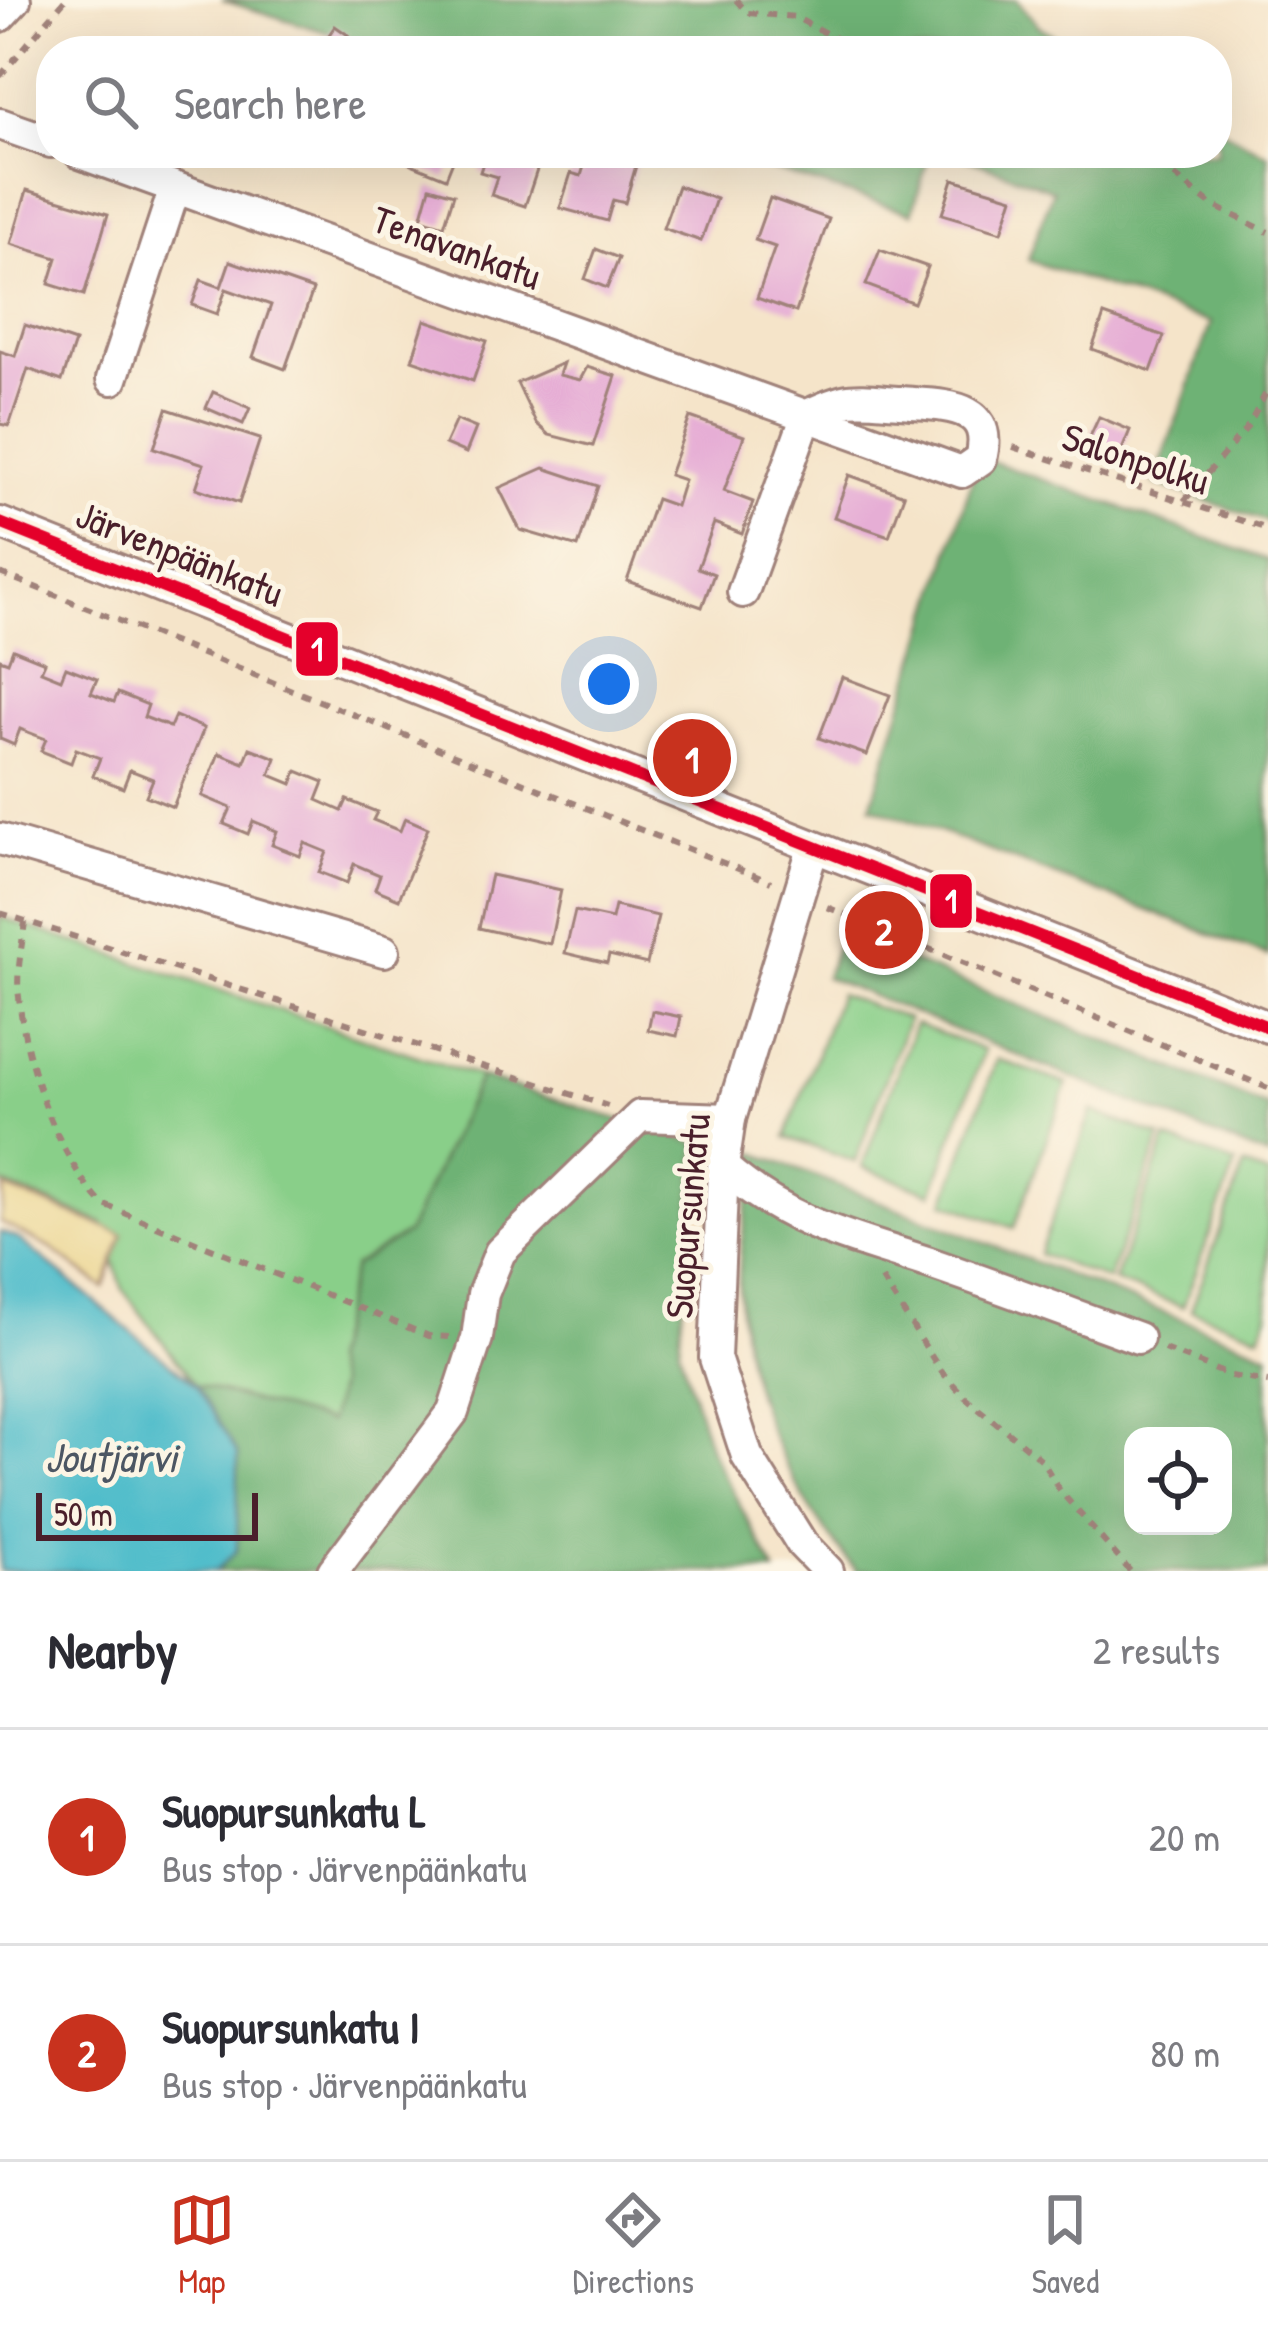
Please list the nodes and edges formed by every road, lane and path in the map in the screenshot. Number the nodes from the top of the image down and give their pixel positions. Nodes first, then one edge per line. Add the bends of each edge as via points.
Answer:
1 (15, 0) edge
2 (65, 0) edge
3 (736, 0) edge
4 (0, 16) edge
5 (831, 36) edge
6 (0, 76) edge
7 (0, 124) edge
8 (36, 137) edge
9 (121, 168) edge
10 (1165, 168) edge
11 (175, 188) junction
12 (1268, 232) edge
13 (112, 379) dead end
14 (1268, 389) edge
15 (807, 415) junction
16 (986, 440) junction
17 (1184, 502) junction
18 (0, 523) edge
19 (1268, 530) edge
20 (0, 574) edge
21 (743, 592) dead end
22 (0, 839) edge
23 (813, 848) junction
24 (798, 895) junction
25 (0, 914) edge
26 (25, 922) junction
27 (384, 951) dead end
28 (1268, 1027) edge
29 (1268, 1088) edge
30 (640, 1116) junction
31 (730, 1119) junction
32 (723, 1167) junction
33 (855, 1240) junction
34 (477, 1338) junction
35 (1138, 1338) joint
36 (1268, 1382) edge
37 (333, 1571) edge
38 (828, 1571) edge
39 (1130, 1571) edge

1 - 4 street
2 - 6 path
3 - 5 path via 748,13 795,17
7 - 8 street
9 - 11 street, Tenavankatu
10 - 12 path via 1210,204
11 - 13 street
11 - 15 street, Tenavankatu
14 - 17 path
15 - 16 street via 845,400 960,407
15 - 16 street, Tenavankatu via 962,472 981,459
15 - 21 street
16 - 17 path, Salonpolku
17 - 19 path, Salonpolku
18 - 23 street, Järvenpäänkatu
20 - 24 path
22 - 27 street
23 - 24 street, Suopursunkatu
23 - 28 street, Järvenpäänkatu
24 - 29 path
24 - 31 street, Suopursunkatu
25 - 26 path
26 - 30 path
26 - 34 path via 18,994 28,1047 84,1185 102,1204 429,1336
30 - 31 street
30 - 34 street via 500,1252
31 - 32 street, Suopursunkatu
32 - 33 street via 757,1196
32 - 38 street, Suopursunkatu via 715,1358 747,1456
33 - 35 street
33 - 39 path via 941,1371 1042,1460
34 - 37 street via 453,1412
35 - 36 path via 1231,1376

